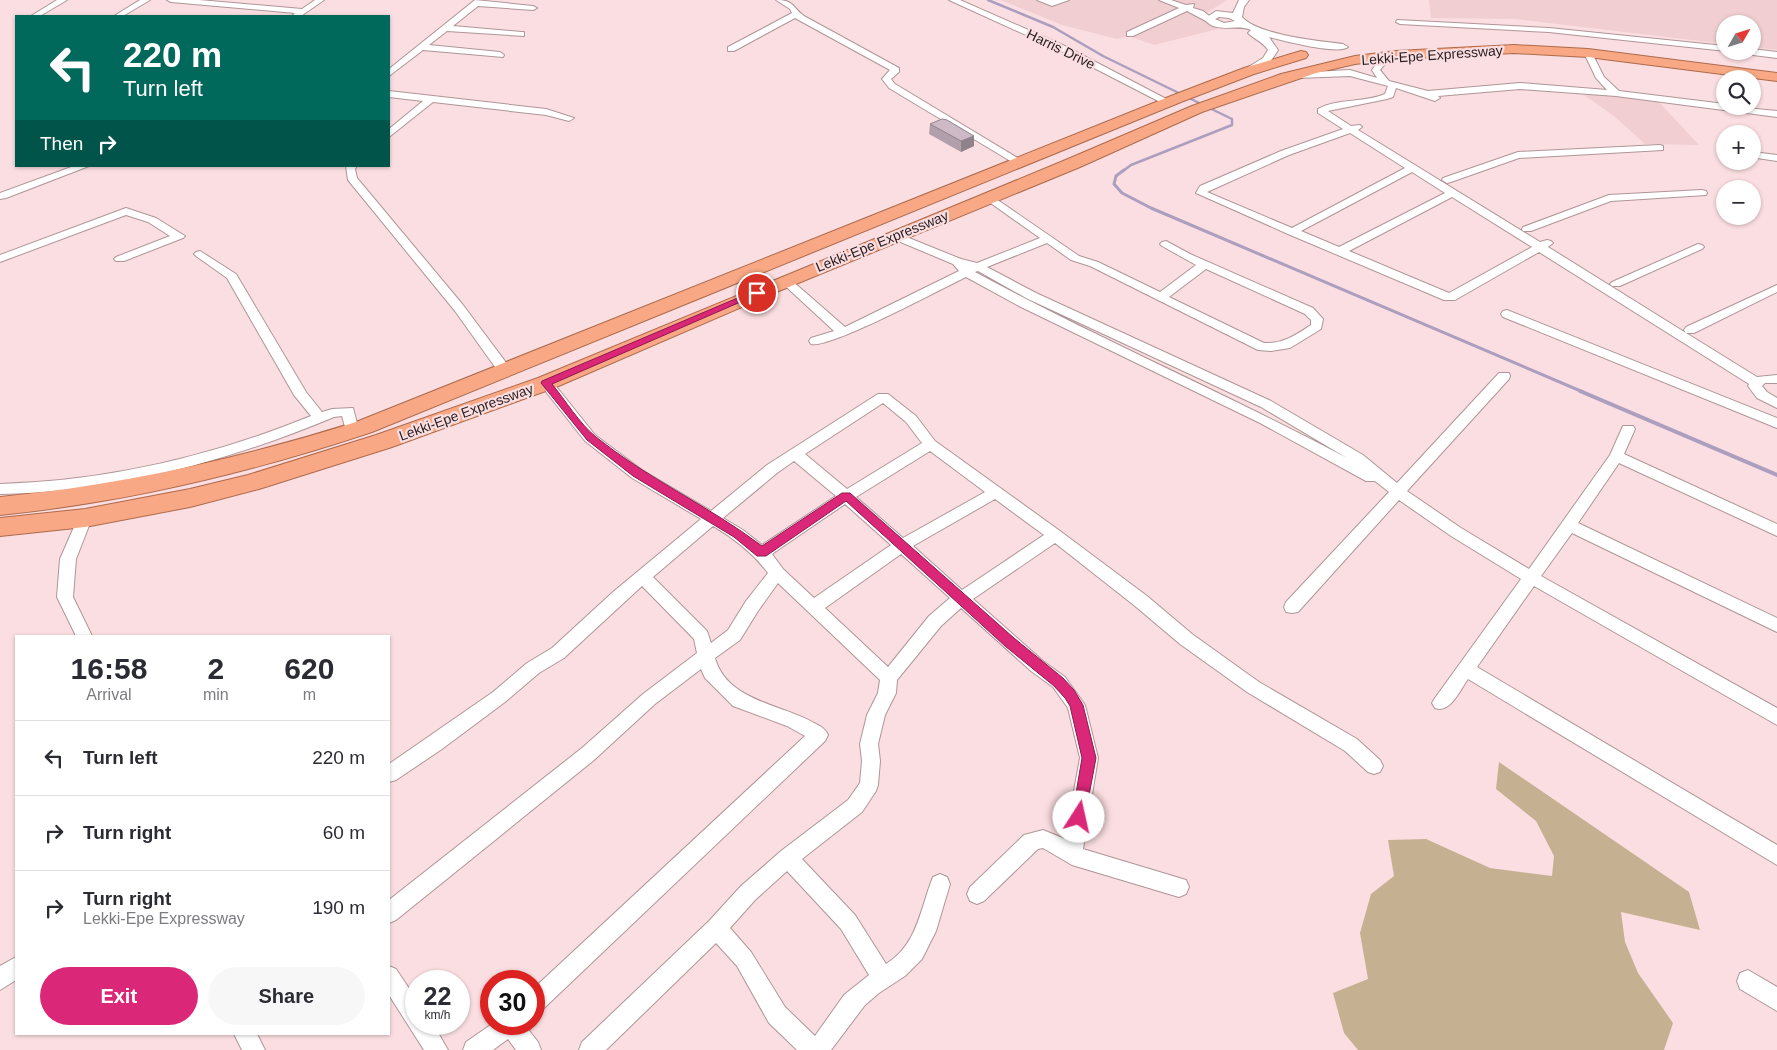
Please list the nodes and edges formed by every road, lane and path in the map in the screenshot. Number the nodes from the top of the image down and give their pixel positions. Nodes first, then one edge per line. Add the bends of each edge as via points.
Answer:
1 (63, 0) edge
2 (146, 0) edge
3 (171, 0) edge
4 (320, 0) edge
5 (780, 0) edge
6 (953, 0) edge
7 (1041, 0) edge
8 (1065, 0) edge
9 (1162, 0) edge
10 (1174, 0) edge
11 (1234, 0) edge
12 (1244, 0) edge
13 (478, 2) edge
14 (1189, 7) junction
15 (533, 8) dead end
16 (299, 14) edge
17 (796, 14) junction
18 (37, 15) edge
19 (120, 15) edge
20 (1215, 16) junction
21 (1237, 22) junction
22 (1400, 22) dead end
23 (446, 28) junction
24 (521, 34) dead end
25 (1130, 34) dead end
26 (1274, 35) joint
27 (1384, 42) dead end
28 (1359, 45) dead end
29 (422, 47) junction
30 (1343, 47) junction
31 (1660, 47) junction
32 (731, 49) dead end
33 (1716, 49) edge
34 (1588, 53) junction
35 (1761, 53) edge
36 (500, 55) dead end
37 (1396, 55) junction
38 (1777, 55) edge
39 (1777, 64) edge
40 (1249, 71) junction
41 (390, 72) edge
42 (1777, 75) edge
43 (1286, 77) junction
44 (1389, 84) junction
45 (1616, 93) junction
46 (390, 94) edge
47 (431, 99) junction
48 (1190, 101) junction
49 (1777, 114) edge
50 (569, 118) dead end
51 (1351, 125) junction
52 (390, 133) edge
53 (1660, 148) dead end
54 (1761, 156) dead end
55 (1777, 158) edge
56 (1021, 163) junction
57 (81, 167) edge
58 (351, 167) edge
59 (1413, 168) junction
60 (1447, 180) junction
61 (1702, 192) dead end
62 (1453, 193) junction
63 (1, 196) edge
64 (989, 197) junction
65 (1527, 229) junction
66 (1292, 232) junction
67 (895, 236) junction
68 (1048, 239) junction
69 (1166, 244) dead end
70 (1544, 245) junction
71 (1698, 247) dead end
72 (1339, 252) junction
73 (200, 254) dead end
74 (0, 259) edge
75 (120, 259) dead end
76 (1205, 264) junction
77 (978, 266) junction
78 (962, 267) junction
79 (786, 281) junction
80 (1616, 284) junction
81 (1776, 288) edge
82 (1160, 298) junction
83 (1507, 314) dead end
84 (1690, 330) junction
85 (843, 332) junction
86 (815, 341) dead end
87 (1153, 352) junction
88 (1142, 361) junction
89 (505, 371) junction
90 (1504, 376) dead end
91 (1767, 380) edge
92 (546, 383) junction
93 (1777, 405) edge
94 (320, 418) junction
95 (1775, 422) edge
96 (395, 426) junction
97 (1628, 429) dead end
98 (352, 431) junction
99 (930, 444) junction
100 (795, 454) junction
101 (1616, 456) junction
102 (0, 489) edge
103 (996, 492) junction
104 (1398, 492) junction
105 (846, 496) junction
106 (0, 506) edge
107 (85, 518) junction
108 (710, 519) junction
109 (1569, 524) junction
110 (0, 527) edge
111 (1777, 530) edge
112 (1054, 535) junction
113 (901, 546) junction
114 (762, 552) junction
115 (777, 573) junction
116 (643, 577) junction
117 (1532, 578) junction
118 (962, 598) junction
119 (814, 607) junction
120 (1292, 608) dead end
121 (1777, 625) edge
122 (84, 635) edge
123 (705, 657) junction
124 (1466, 669) junction
125 (889, 678) junction
126 (1441, 703) dead end
127 (1777, 717) edge
128 (1374, 766) dead end
129 (390, 773) edge
130 (1072, 856) junction
131 (1777, 856) edge
132 (788, 858) junction
133 (940, 884) dead end
134 (1179, 887) dead end
135 (977, 894) dead end
136 (390, 912) edge
137 (716, 928) junction
138 (15, 969) edge
139 (882, 977) junction
140 (390, 978) edge
141 (0, 979) edge
142 (1748, 981) dead end
143 (545, 992) edge
144 (1777, 1000) edge
145 (405, 1001) edge
146 (246, 1035) edge
147 (428, 1035) edge
148 (495, 1035) edge
149 (518, 1035) edge
150 (594, 1048) edge
151 (254, 1050) edge
152 (438, 1050) edge
153 (474, 1050) edge
154 (530, 1050) edge
155 (812, 1050) edge
156 (818, 1050) edge

1 - 18 street
2 - 19 street
3 - 16 street
4 - 16 street
5 - 17 street via 794,8
6 - 48 street, Harris Drive
7 - 8 street via 1052,4
9 - 14 street
10 - 14 street
11 - 20 street via 1227,10
12 - 21 street via 1239,7
13 - 15 street
13 - 23 street
14 - 20 street
14 - 25 street
17 - 32 street
17 - 56 street via 891,66 896,70 886,79 892,86
20 - 21 street
21 - 26 street
21 - 40 street via 1267,40 1273,50 1267,60
22 - 31 street via 1549,30
23 - 24 street
23 - 29 street
26 - 30 street
27 - 31 highway, Lekki-Epe Expressway via 1512,39
28 - 30 highway, Lekki-Epe Expressway
29 - 36 street
29 - 41 street
30 - 40 highway, Lekki-Epe Expressway via 1309,53
31 - 33 street
31 - 39 highway, Lekki-Epe Expressway
34 - 37 highway, Lekki-Epe Expressway via 1514,49
34 - 42 highway, Lekki-Epe Expressway
34 - 45 street via 1600,78
35 - 38 street
37 - 43 highway, Lekki-Epe Expressway via 1355,60
37 - 44 street via 1384,59 1376,70
40 - 48 highway, Lekki-Epe Expressway
43 - 44 street via 1350,73
43 - 48 highway, Lekki-Epe Expressway
44 - 45 street via 1432,96 1520,86
44 - 51 street via 1390,95 1384,98 1328,107
45 - 49 street
46 - 47 street
47 - 50 street via 546,112
47 - 52 street
48 - 56 highway, Lekki-Epe Expressway
48 - 64 highway, Lekki-Epe Expressway via 1074,163
51 - 59 street
51 - 60 street
51 - 66 street via 1201,190 1205,196
53 - 60 street via 1518,155
54 - 55 street
56 - 89 highway, Lekki-Epe Expressway
57 - 63 street
58 - 89 street via 352,178 459,308
59 - 62 street
59 - 66 street
60 - 65 street
61 - 65 street via 1609,198
62 - 70 street
62 - 72 street
64 - 67 highway, Lekki-Epe Expressway
64 - 68 street
65 - 70 street
66 - 72 street
67 - 78 street
67 - 79 highway, Lekki-Epe Expressway
68 - 77 street
68 - 82 street via 1075,258 1094,264
69 - 76 street
70 - 72 street via 1450,297
70 - 80 street
70 - 91 street
71 - 80 street
73 - 94 street via 232,276 301,395
74 - 75 street via 126,211 152,220 178,236
76 - 82 street
76 - 82 street via 1309,311 1317,319 1317,326 1290,345 1262,347
77 - 78 street
77 - 87 street via 1032,296
78 - 85 street
78 - 88 street via 1023,304
79 - 85 street
79 - 92 highway, Lekki-Epe Expressway
80 - 84 street
81 - 84 street
83 - 95 street
84 - 91 street
85 - 86 street
87 - 88 street
87 - 104 street via 1274,409 1358,458
88 - 104 street via 1265,420
89 - 96 highway, Lekki-Epe Expressway
90 - 104 street
91 - 93 street via 1755,386
92 - 96 highway, Lekki-Epe Expressway
92 - 108 street via 590,438 637,474
93 - 95 street
94 - 98 street via 348,411
94 - 102 street via 268,439 201,459 43,488
96 - 98 highway, Lekki-Epe Expressway
96 - 107 highway, Lekki-Epe Expressway via 250,483
97 - 101 street
98 - 106 highway, Lekki-Epe Expressway via 238,466 176,481 52,502
99 - 100 street via 911,419 883,397
99 - 103 street
99 - 105 street
100 - 105 street
100 - 108 street
101 - 109 street
101 - 111 street
103 - 112 street
103 - 113 street
104 - 117 street
104 - 120 street
105 - 113 street
105 - 114 street
107 - 110 highway, Lekki-Epe Expressway
107 - 122 street via 68,558 65,597
108 - 114 street
108 - 116 street
109 - 117 street
109 - 121 street
112 - 118 street
112 - 128 street via 1208,655 1253,687 1351,745
113 - 118 street
113 - 119 street
114 - 115 street
115 - 119 street
115 - 123 street via 734,635
116 - 123 street via 700,636
116 - 129 street via 558,653
117 - 124 street
117 - 127 street
118 - 125 street via 924,634
118 - 130 street via 1059,682 1076,705 1089,758
119 - 125 street
123 - 136 street via 649,699 588,754
123 - 143 street via 711,673 739,701 793,720 820,735
124 - 126 street
124 - 131 street
125 - 132 street via 887,694 876,715 869,744 869,785 855,806
130 - 134 street
130 - 135 street via 1040,837
132 - 137 street via 748,893
132 - 139 street via 848,922
133 - 139 street via 920,944 898,969
137 - 150 street
137 - 155 street via 744,960 776,1015
138 - 141 street
139 - 156 street via 857,997
140 - 145 street
142 - 144 street
146 - 151 street
147 - 152 street
148 - 153 street
149 - 154 street

